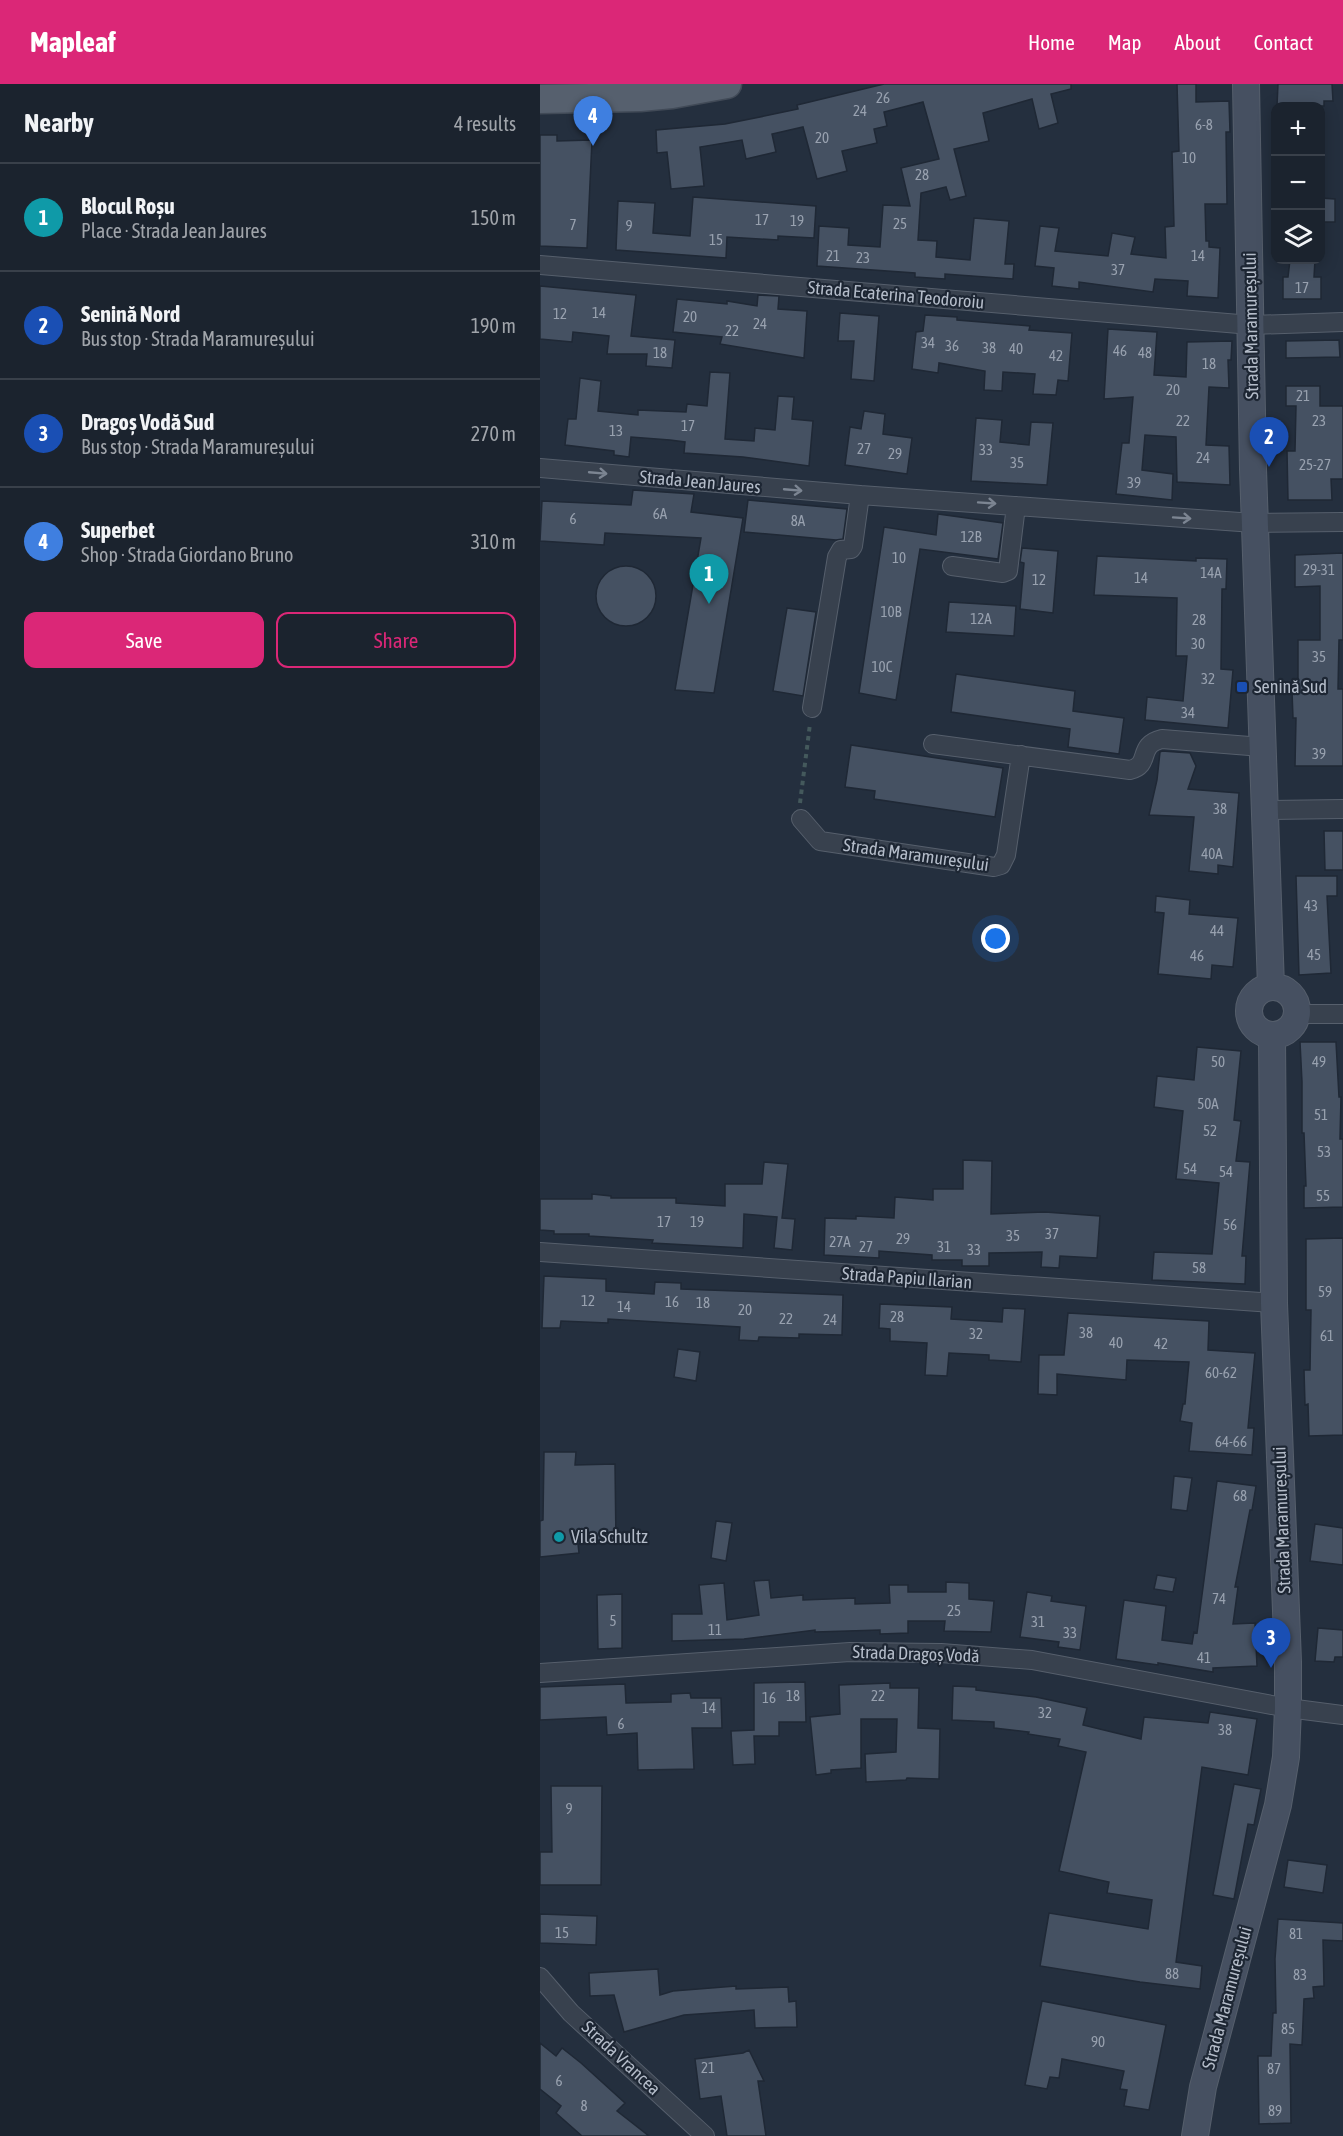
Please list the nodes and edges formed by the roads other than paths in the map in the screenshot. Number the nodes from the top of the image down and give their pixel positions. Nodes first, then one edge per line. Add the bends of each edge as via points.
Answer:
1 (727, 84) edge
2 (1246, 84) edge
3 (540, 99) edge
4 (540, 264) edge
5 (1343, 322) edge
6 (1251, 325) junction
7 (540, 468) edge
8 (860, 495) junction
9 (1017, 506) junction
10 (1343, 522) edge
11 (1254, 523) junction
12 (952, 566) dead end
13 (812, 708) road end
14 (933, 744) dead end
15 (1262, 747) junction
16 (1022, 755) junction
17 (1343, 809) edge
18 (1264, 810) junction
19 (801, 819) road end
20 (1271, 987) junction
21 (1298, 1014) junction
22 (1343, 1014) edge
23 (1272, 1036) junction
24 (540, 1252) edge
25 (1274, 1304) junction
26 (540, 1673) edge
27 (1288, 1708) junction
28 (1343, 1715) edge
29 (540, 1977) edge
30 (705, 2136) edge
31 (1195, 2136) edge

1 - 3 main road via 651,96
2 - 6 main road, Strada Maramureșului
4 - 6 street, Strada Ecaterina Teodoroiu
5 - 6 street, Strada Ecaterina Teodoroiu
6 - 11 main road, Strada Maramureșului
7 -> 8 street, Strada Jean Jaures
8 -> 9 street, Strada Jean Jaures
8 - 13 street via 853,546 841,550 837,557
9 -> 11 street, Strada Jean Jaures
9 - 12 street via 1008,571
10 - 11 street, Strada Jean Jaures
11 - 15 main road, Strada Maramureșului
14 - 16 street
15 - 16 street via 1161,739 1152,741 1142,764 1130,770
15 - 18 main road, Strada Maramureșului
16 - 19 street, Strada Maramureșului via 1006,855 994,867 820,841
17 - 18 street
18 - 20 main road, Strada Maramureșului
20 - 21 main road via 1287,990 1293,996
20 - 23 main road via 1256,993 1249,1009 1257,1030
21 - 22 street
21 - 23 main road via 1287,1032
23 - 25 main road, Strada Maramureșului
24 - 25 street, Strada Papiu Ilarian
25 - 27 main road, Strada Maramureșului
26 - 27 street, Strada Dragoș Vodă via 850,1652 941,1653 1032,1660
27 - 28 street, Strada Dragoș Vodă
27 - 31 main road, Strada Maramureșului via 1286,1757 1278,1805 1203,2087
29 - 30 street, Strada Vrancea via 571,2013

